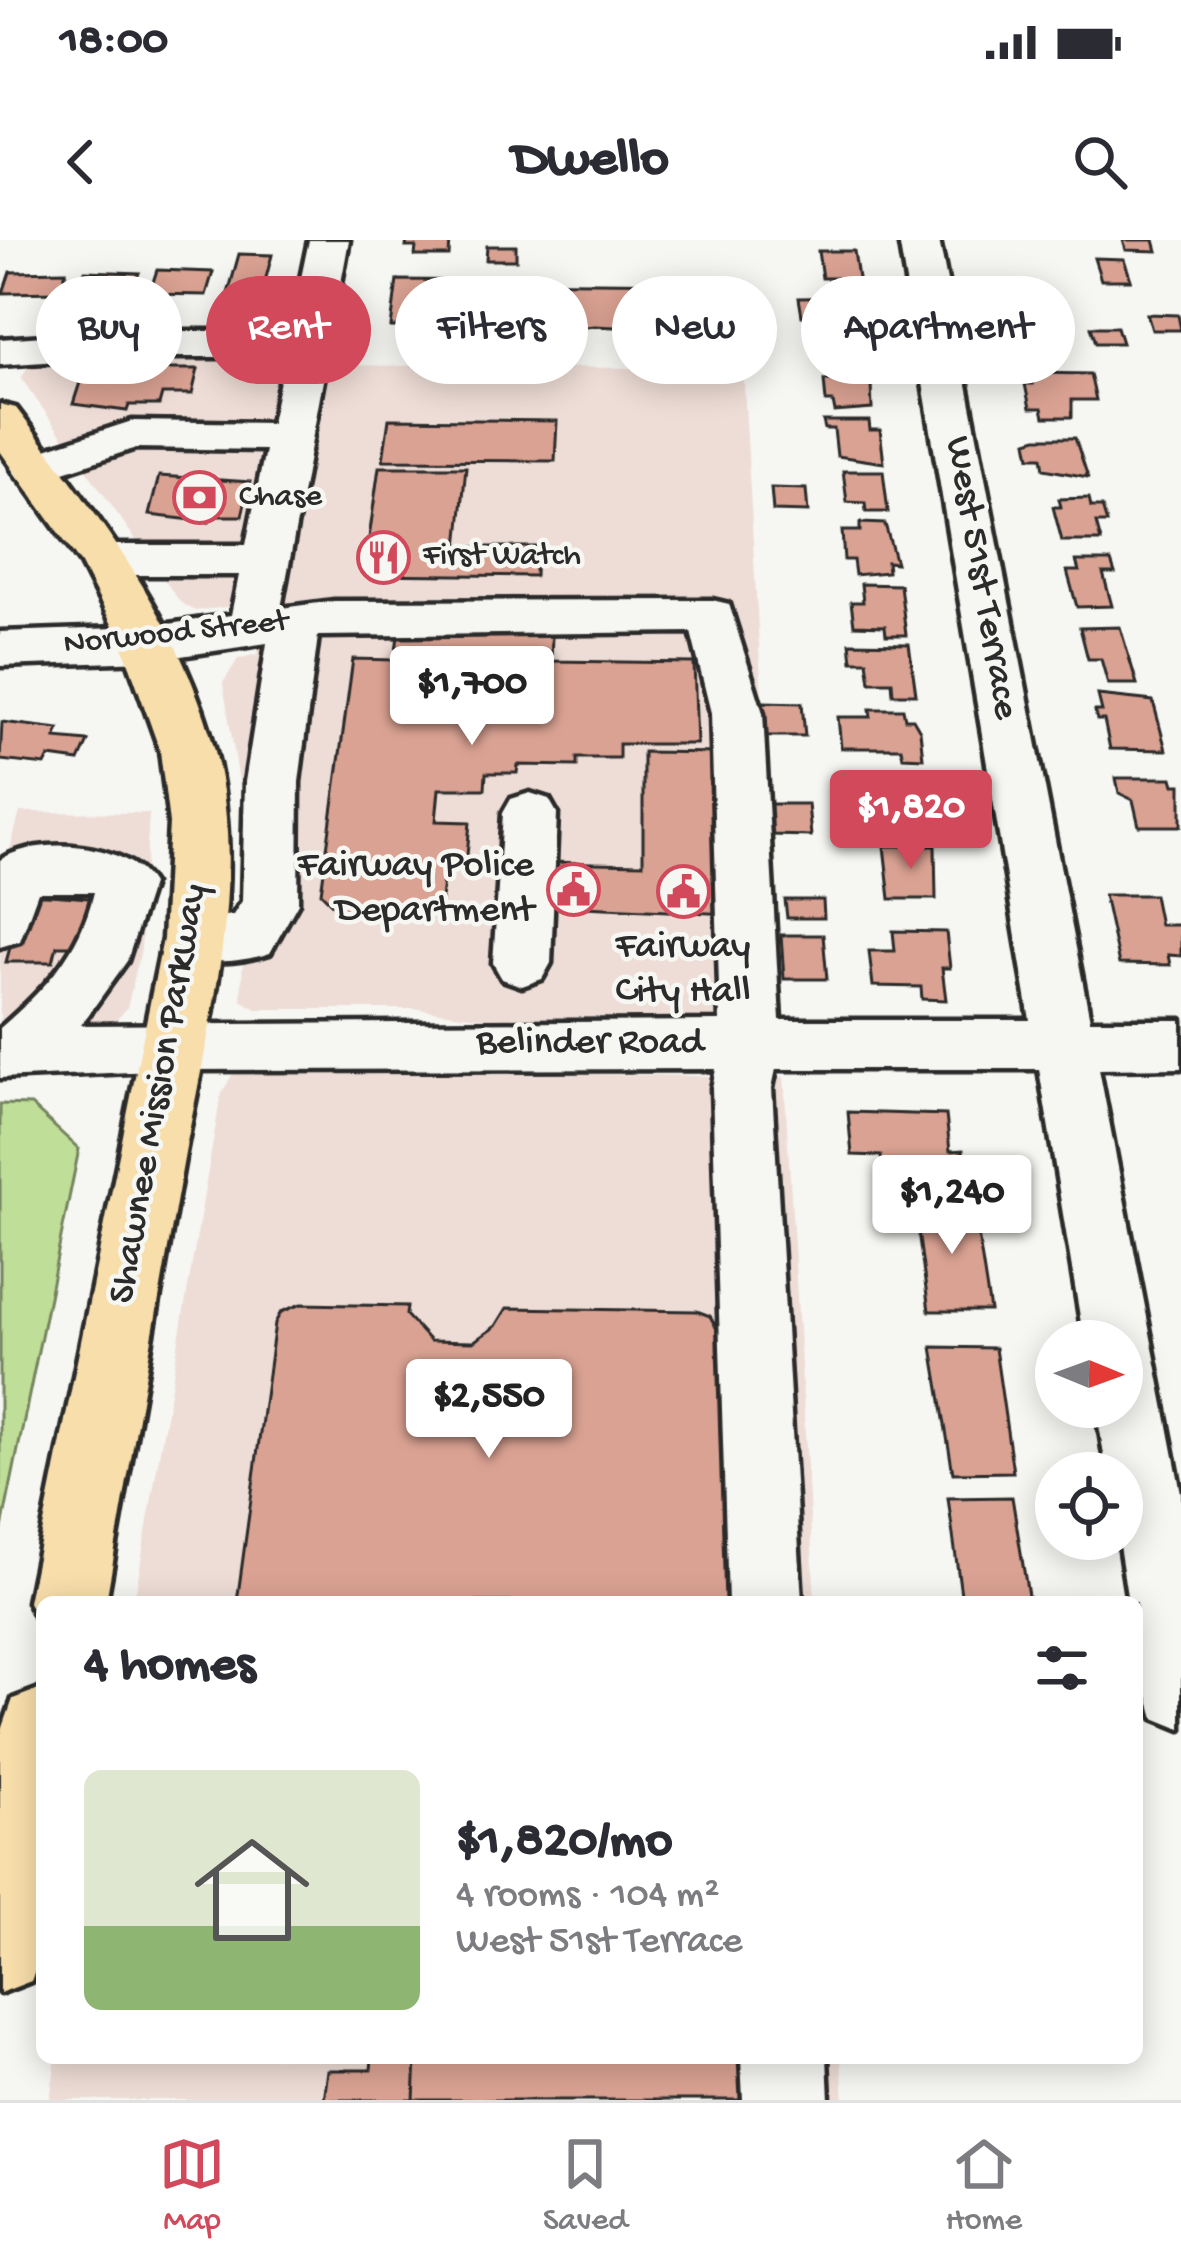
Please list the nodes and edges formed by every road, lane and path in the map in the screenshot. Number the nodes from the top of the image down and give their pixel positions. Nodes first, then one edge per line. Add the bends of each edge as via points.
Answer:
1 (329, 240) edge
2 (919, 240) edge
3 (322, 276) edge
4 (0, 352) edge
5 (206, 370) edge
6 (236, 384) edge
7 (300, 384) edge
8 (178, 389) junction
9 (0, 418) edge
10 (224, 436) junction
11 (96, 446) junction
12 (287, 451) junction
13 (34, 468) junction
14 (104, 560) junction
15 (265, 560) junction
16 (274, 625) junction
17 (148, 644) junction
18 (0, 649) edge
19 (530, 813) dead end
20 (0, 925) edge
21 (193, 939) junction
22 (522, 963) dead end
23 (1065, 1042) junction
24 (751, 1044) junction
25 (1181, 1044) edge
26 (174, 1046) junction
27 (5, 1054) edge
28 (1114, 1320) edge
29 (1134, 1428) edge
30 (68, 1596) edge
31 (765, 1596) edge
32 (1181, 1691) edge
33 (25, 1760) edge
34 (0, 1950) edge
35 (784, 2064) edge
36 (786, 2100) edge

1 - 3 street
2 - 23 street, West 51st Terrace
4 - 8 street
5 - 8 street
6 - 10 street
7 - 12 street
8 - 10 street
8 - 11 street via 132,434
9 - 13 highway, Shawnee Mission Parkway
10 - 12 street
11 - 12 street via 118,464
11 - 13 street
12 - 15 street
13 - 14 highway, Shawnee Mission Parkway
14 - 15 street
14 - 17 highway, Shawnee Mission Parkway
15 - 16 street
16 - 17 street, Norwood Street
16 - 21 street via 270,903 250,937
16 - 24 street, Norwood Street via 348,617 712,616 736,713
17 - 18 street, Norwood Street
17 - 21 highway, Shawnee Mission Parkway via 187,751 199,868
19 - 22 street
20 - 27 street via 23,871 102,869 124,884 115,938 69,1002
21 - 26 highway, Shawnee Mission Parkway
23 - 24 street, Belinder Road
23 - 25 street, Belinder Road
23 - 28 street, West 51st Terrace
24 - 26 street, Belinder Road
24 - 31 street via 742,1088
26 - 27 street, Belinder Road
26 - 30 highway, Shawnee Mission Parkway
29 - 32 street
33 - 34 highway
35 - 36 street

